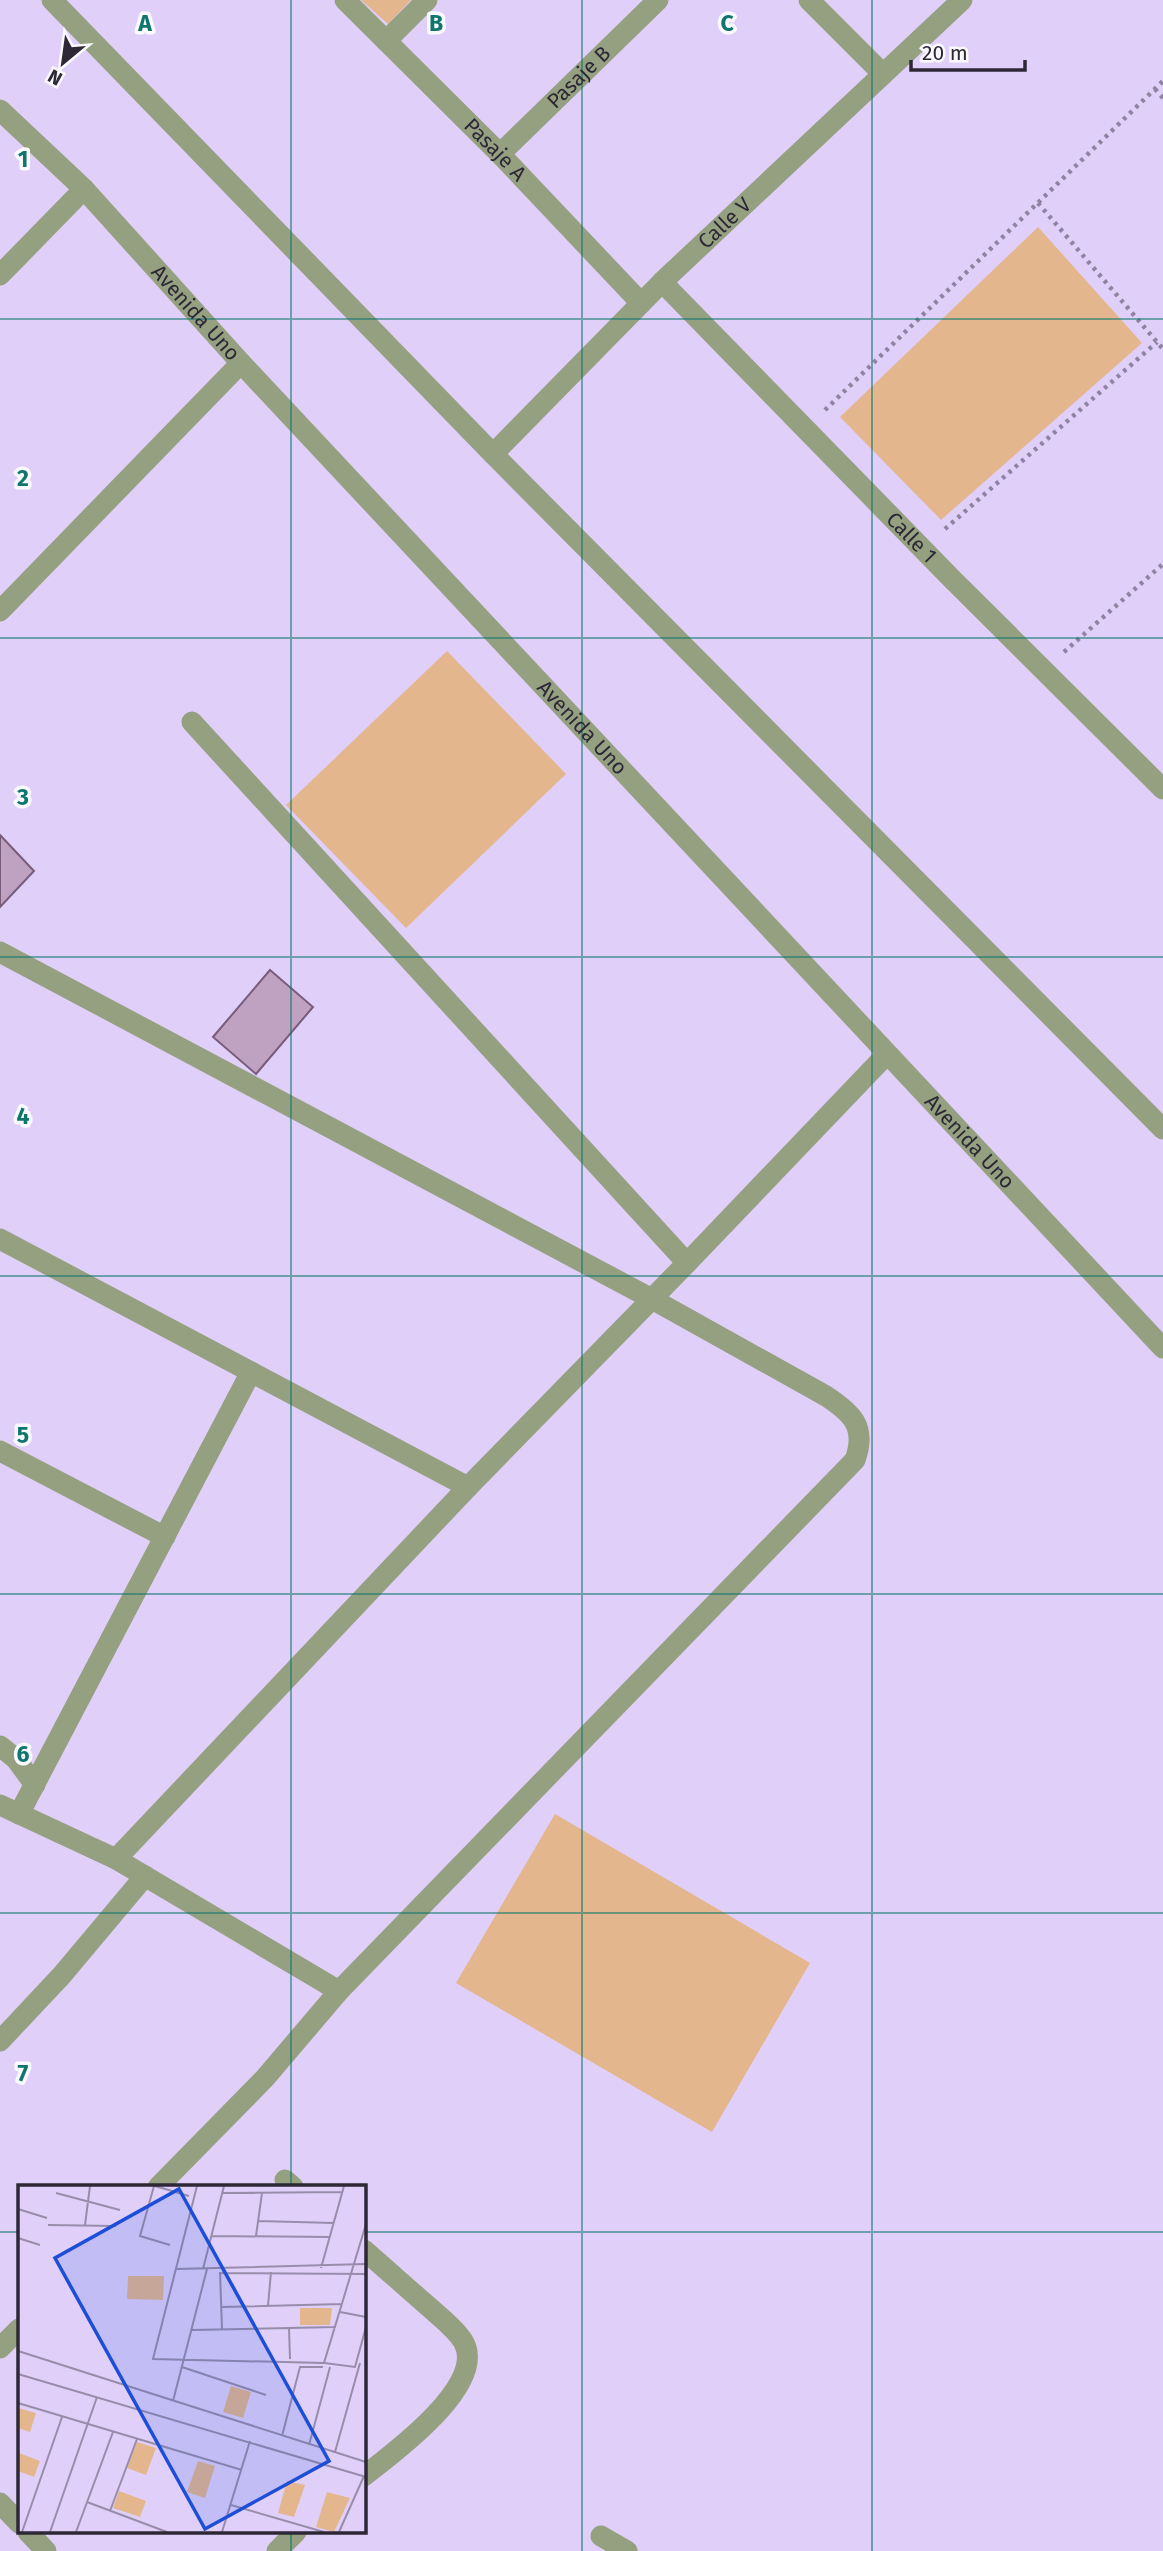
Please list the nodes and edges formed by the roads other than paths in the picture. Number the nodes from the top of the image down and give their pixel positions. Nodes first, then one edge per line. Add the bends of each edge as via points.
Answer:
1 (52, 0) edge
2 (345, 0) edge
3 (427, 0) edge
4 (658, 0) edge
5 (809, 0) edge
6 (962, 0) edge
7 (386, 41) junction
8 (883, 74) junction
9 (0, 110) edge
10 (500, 154) junction
11 (84, 189) junction
12 (0, 275) edge
13 (662, 282) junction
14 (641, 303) junction
15 (241, 363) junction
16 (493, 454) junction
17 (0, 611) edge
18 (192, 722) dead end
19 (1163, 789) edge
20 (0, 952) edge
21 (887, 1055) junction
22 (1163, 1129) edge
23 (0, 1239) edge
24 (687, 1263) junction
25 (652, 1299) junction
26 (1163, 1348) edge
27 (251, 1372) junction
28 (0, 1451) edge
29 (468, 1488) junction
30 (165, 1537) junction
31 (0, 1746) edge
32 (35, 1785) junction
33 (0, 1805) edge
34 (19, 1815) junction
35 (116, 1859) junction
36 (145, 1876) junction
37 (339, 1990) junction
38 (0, 2041) edge
39 (160, 2185) edge
40 (366, 2252) edge
41 (18, 2330) edge
42 (0, 2348) edge
43 (366, 2474) edge
44 (0, 2503) edge
45 (18, 2522) edge
46 (30, 2534) edge
47 (294, 2534) edge
48 (601, 2536) dead end
49 (46, 2551) edge
50 (277, 2551) edge
51 (628, 2551) edge

1 - 16 street
2 - 7 street, Pasaje A
3 - 7 street
4 - 10 street, Pasaje B
5 - 8 street
6 - 8 street, Calle V
7 - 10 street, Pasaje A
8 - 13 street, Calle V
9 - 11 street, Avenida Uno
10 - 14 street, Pasaje A
11 - 12 street
11 - 15 street, Avenida Uno
13 - 14 street, Calle V
13 - 19 street, Calle 1
14 - 16 street, Calle V
15 - 17 street
15 - 21 street, Avenida Uno
16 - 22 street
18 - 24 street
20 - 25 street
21 - 24 street
21 - 26 street, Avenida Uno
23 - 27 street
24 - 25 street
25 - 29 street
25 - 37 street via 838,1404 859,1430 855,1460
27 - 29 street
27 - 30 street
28 - 30 street
29 - 35 street
30 - 32 street
31 - 32 street
32 - 34 street
33 - 34 street
34 - 35 street
35 - 36 street
36 - 37 street
36 - 38 street
37 - 39 street via 265,2078
40 - 43 street via 465,2343 467,2367 450,2399 424,2427
41 - 42 street
44 - 45 street
46 - 49 street
47 - 50 street
48 - 51 street

